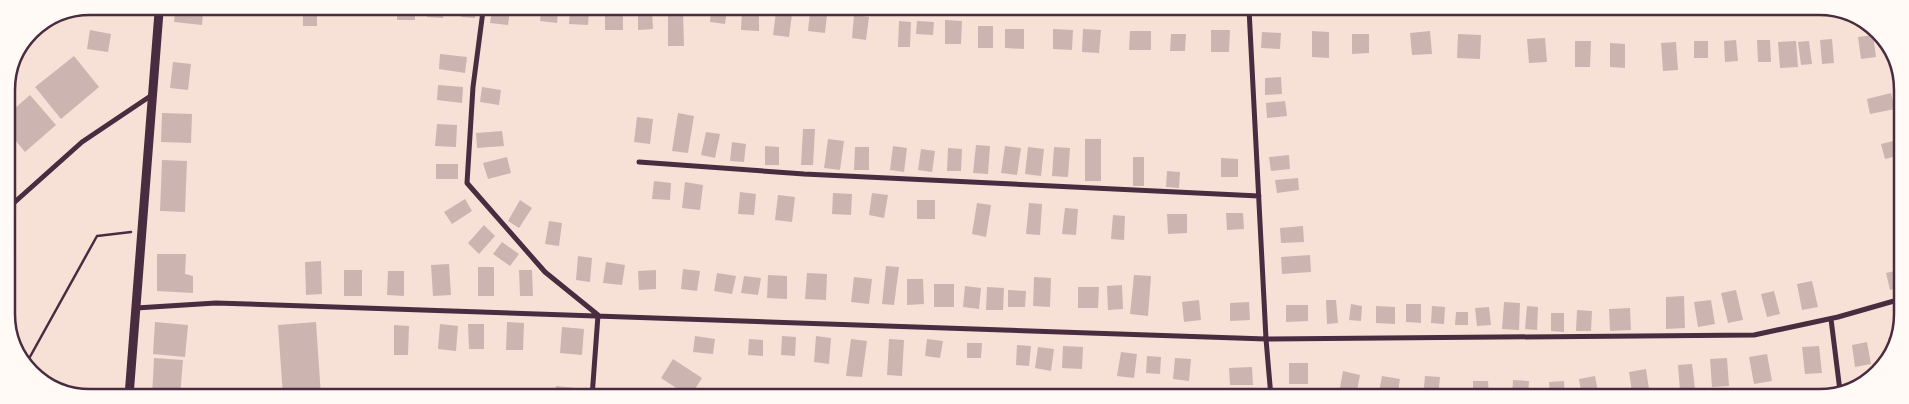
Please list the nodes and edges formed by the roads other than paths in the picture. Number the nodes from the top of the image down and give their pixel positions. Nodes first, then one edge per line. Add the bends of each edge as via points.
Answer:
1 (158, 15) edge
2 (482, 15) edge
3 (1249, 15) edge
4 (152, 94) junction
5 (639, 162) dead end
6 (1259, 196) junction
7 (15, 202) edge
8 (1894, 301) edge
9 (136, 308) junction
10 (598, 315) junction
11 (1831, 319) junction
12 (1266, 339) junction
13 (1839, 386) edge
14 (130, 389) edge
15 (593, 389) edge
16 (1270, 389) edge

1 - 4 street
2 - 10 street via 473,87 467,183 545,272
3 - 6 street
4 - 7 street via 82,142
4 - 9 street
5 - 6 street via 804,174
6 - 12 street
8 - 11 street
9 - 10 street via 216,302
9 - 14 street
10 - 12 street
10 - 15 street
11 - 12 street via 1754,335
11 - 13 street
12 - 16 street

